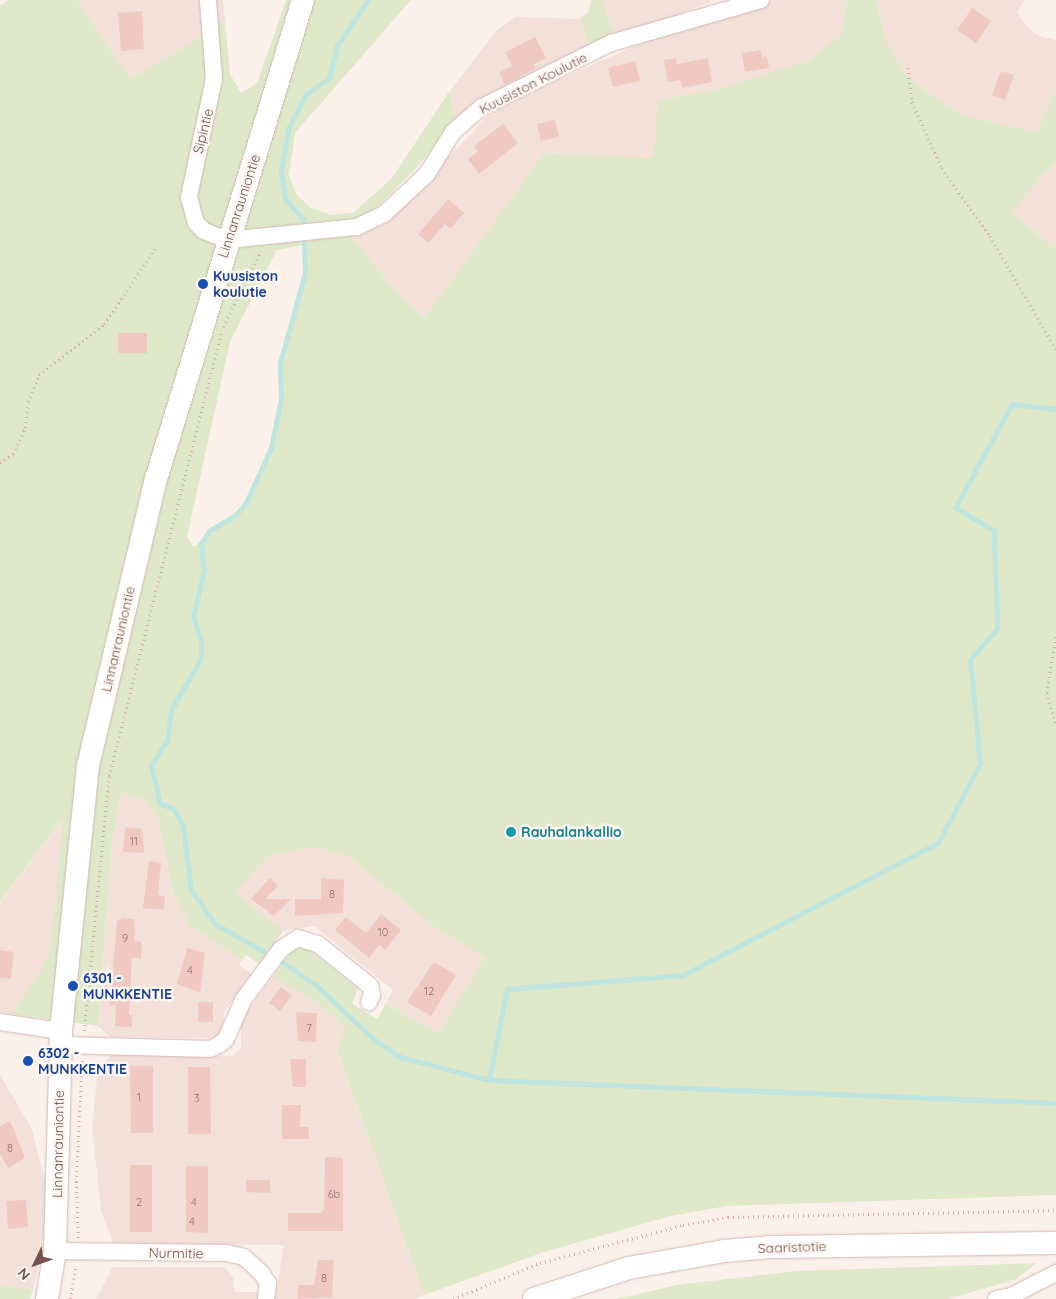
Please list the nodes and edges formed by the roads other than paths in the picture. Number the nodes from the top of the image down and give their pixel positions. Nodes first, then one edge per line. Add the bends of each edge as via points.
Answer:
1 (208, 0) edge
2 (303, 0) edge
3 (761, 0) edge
4 (228, 240) junction
5 (369, 1002) dead end
6 (0, 1022) edge
7 (68, 1041) junction
8 (1056, 1243) edge
9 (55, 1251) junction
10 (1056, 1273) edge
11 (47, 1299) edge
12 (266, 1299) edge
13 (534, 1299) edge
14 (996, 1299) edge

1 - 4 street, Sipintie via 214,79 189,197 196,223 204,232
2 - 4 street, Linnanrauniontie
3 - 4 street, Kuusiston Koulutie via 611,43 482,107 453,132 427,174 384,214 357,227 304,235
4 - 7 street, Linnanrauniontie via 156,479 88,766
5 - 7 street via 370,986 318,944 298,938 281,949 243,1000 226,1039 219,1046 210,1049
6 - 7 street
7 - 9 street, Linnanrauniontie
8 - 13 street, Saaristotie via 771,1247 724,1251 629,1268
9 - 11 street, Linnanrauniontie
9 - 12 street, Nurmitie via 227,1253 244,1258 268,1283
10 - 14 street via 1011,1296

